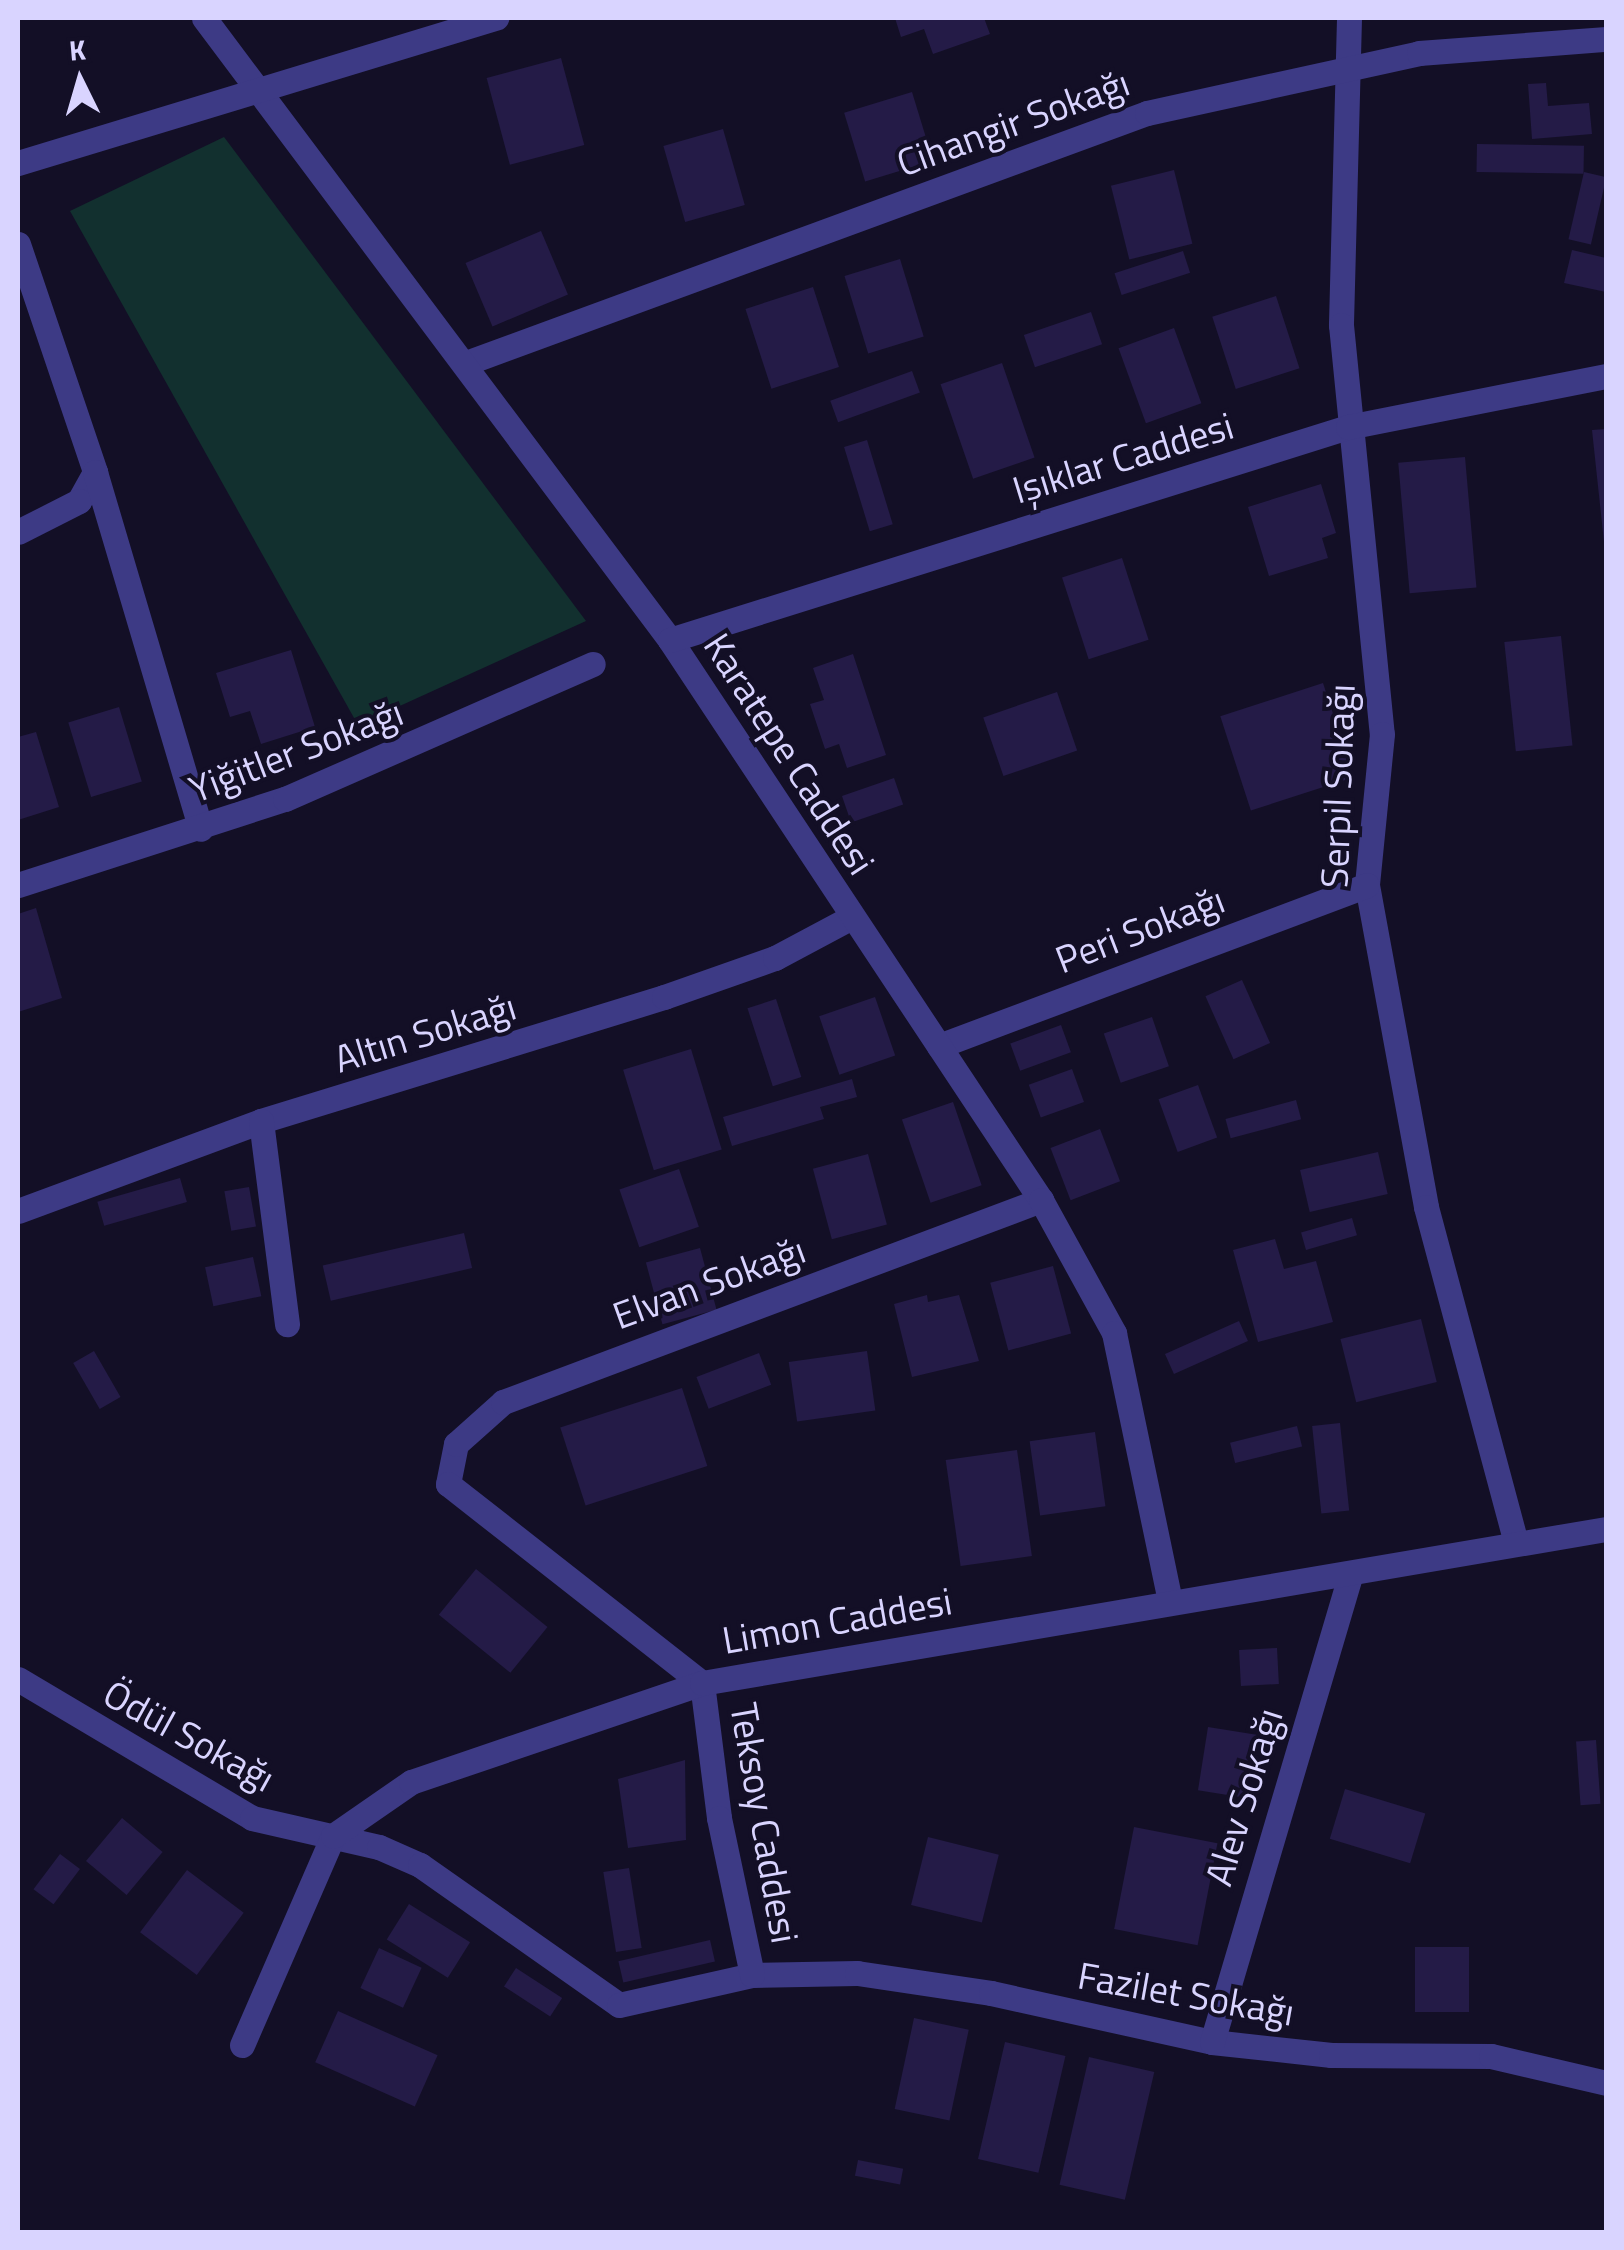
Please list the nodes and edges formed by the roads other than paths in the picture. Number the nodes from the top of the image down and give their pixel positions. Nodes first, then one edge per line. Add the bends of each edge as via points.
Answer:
1 (204, 18) edge
2 (496, 18) edge
3 (1350, 18) edge
4 (1606, 39) edge
5 (1342, 66) junction
6 (254, 91) junction
7 (18, 163) edge
8 (18, 244) edge
9 (466, 363) junction
10 (1606, 376) edge
11 (1348, 426) junction
12 (95, 472) junction
13 (18, 532) edge
14 (670, 640) junction
15 (593, 664) dead end
16 (201, 829) junction
17 (1367, 884) junction
18 (18, 886) edge
19 (850, 918) junction
20 (939, 1046) junction
21 (261, 1120) junction
22 (1041, 1200) junction
23 (18, 1211) edge
24 (287, 1324) dead end
25 (1606, 1529) edge
26 (1516, 1543) junction
27 (1351, 1574) junction
28 (1170, 1602) junction
29 (18, 1679) edge
30 (702, 1683) junction
31 (334, 1836) junction
32 (752, 1974) junction
33 (1212, 2042) junction
34 (242, 2045) dead end
35 (1606, 2083) edge

1 - 6 street, Karatepe Caddesi
2 - 6 street
3 - 5 street, Serpil Sokağı
4 - 5 street, Cihangir Sokağı
5 - 9 street, Cihangir Sokağı via 1147,113
5 - 11 street, Serpil Sokağı via 1338,246
6 - 7 street
6 - 9 street, Karatepe Caddesi
8 - 12 street
9 - 14 street, Karatepe Caddesi
10 - 11 street, Işıklar Caddesi
11 - 14 street, Işıklar Caddesi
11 - 17 street, Serpil Sokağı via 1382,719
12 - 13 street via 79,501
12 - 16 street
14 - 19 street, Karatepe Caddesi
15 - 16 street, Yiğitler Sokağı via 422,743
16 - 18 street, Yiğitler Sokağı
17 - 20 street, Peri Sokağı
17 - 26 street, Serpil Sokağı via 1448,1306
19 - 20 street, Karatepe Caddesi
19 - 21 street, Altın Sokağı via 775,958 664,997
20 - 22 street, Karatepe Caddesi
21 - 23 street, Altın Sokağı
21 - 24 street
22 - 28 street, Karatepe Caddesi via 1114,1333
22 - 30 street, Elvan Sokağı via 503,1402 456,1444 448,1484
25 - 26 street, Limon Caddesi
26 - 27 street, Limon Caddesi
27 - 28 street, Limon Caddesi
27 - 33 street, Alev Sokağı
28 - 30 street, Limon Caddesi
29 - 31 street, Ödül Sokağı via 252,1818
30 - 31 street, Limon Caddesi via 411,1782
30 - 32 street, Teksoy Caddesi via 718,1818
31 - 32 street, Ödül Sokağı via 420,1865 619,2005
31 - 34 street
32 - 33 street, Fazilet Sokağı via 910,1979
33 - 35 street, Fazilet Sokağı via 1332,2055 1491,2056

